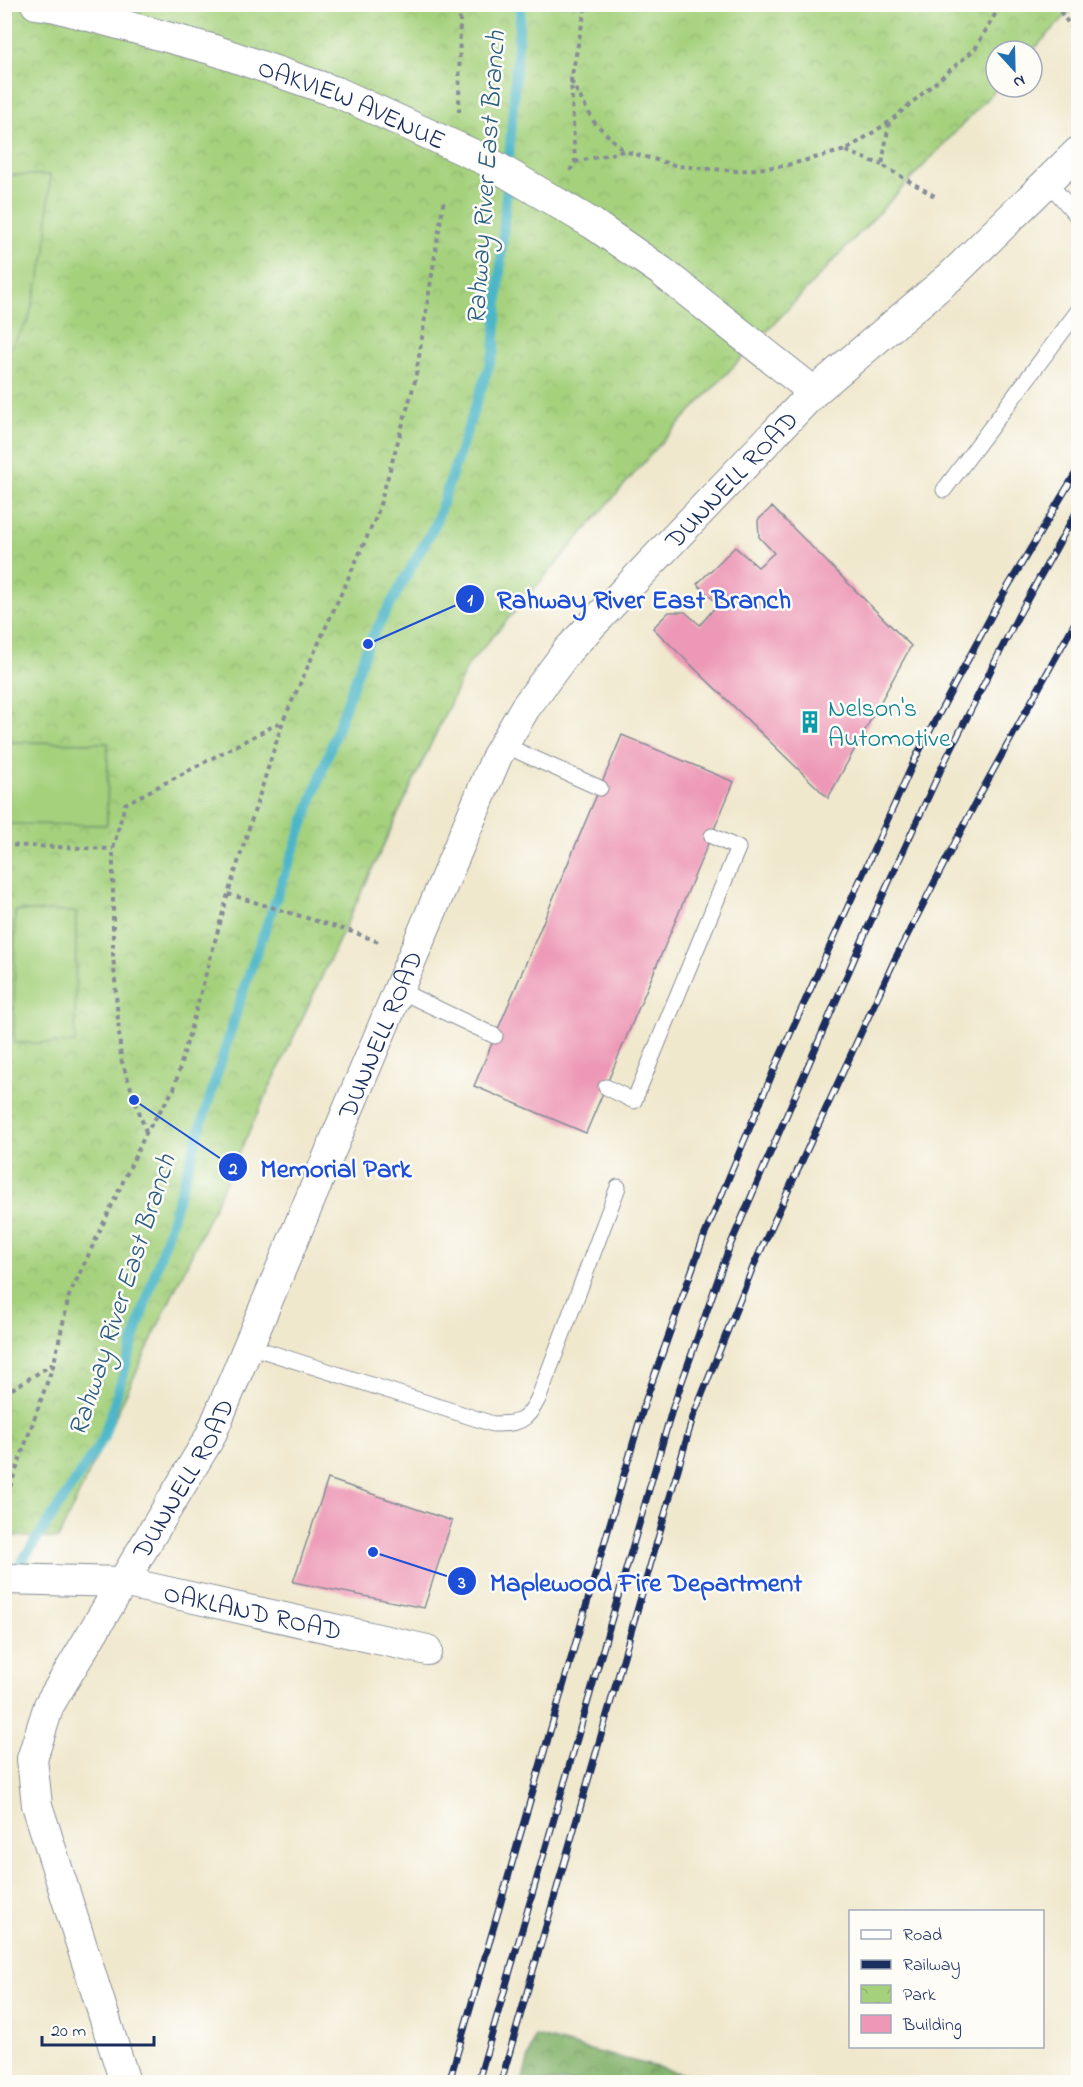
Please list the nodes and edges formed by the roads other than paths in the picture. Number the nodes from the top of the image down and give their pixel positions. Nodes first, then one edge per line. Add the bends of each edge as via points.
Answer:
1 (36, 4) edge
2 (1078, 152) edge
3 (1048, 182) junction
4 (1078, 217) edge
5 (1078, 311) edge
6 (814, 392) junction
7 (944, 490) dead end
8 (504, 745) junction
9 (600, 788) dead end
10 (712, 836) dead end
11 (398, 990) junction
12 (495, 1036) dead end
13 (606, 1087) dead end
14 (618, 1187) dead end
15 (249, 1346) junction
16 (4, 1579) edge
17 (123, 1582) junction
18 (427, 1650) dead end
19 (125, 2082) edge

1 - 6 street, OAKVIEW AVENUE via 211,49 328,89 484,160 593,224 661,271
2 - 3 street, DUNNELL ROAD
3 - 4 lane
3 - 6 street, DUNNELL ROAD via 950,277
5 - 7 lane
6 - 8 street, DUNNELL ROAD via 568,650 525,708
8 - 9 lane
8 - 11 street, DUNNELL ROAD
10 - 13 lane via 738,848 634,1101
11 - 12 lane
11 - 15 street, DUNNELL ROAD
14 - 15 lane via 539,1397 531,1413 516,1424 493,1424
15 - 17 street, DUNNELL ROAD via 210,1437
16 - 17 street, OAKLAND ROAD
17 - 18 street, OAKLAND ROAD
17 - 19 street, DUNNELL ROAD via 49,1705 32,1759 37,1805

